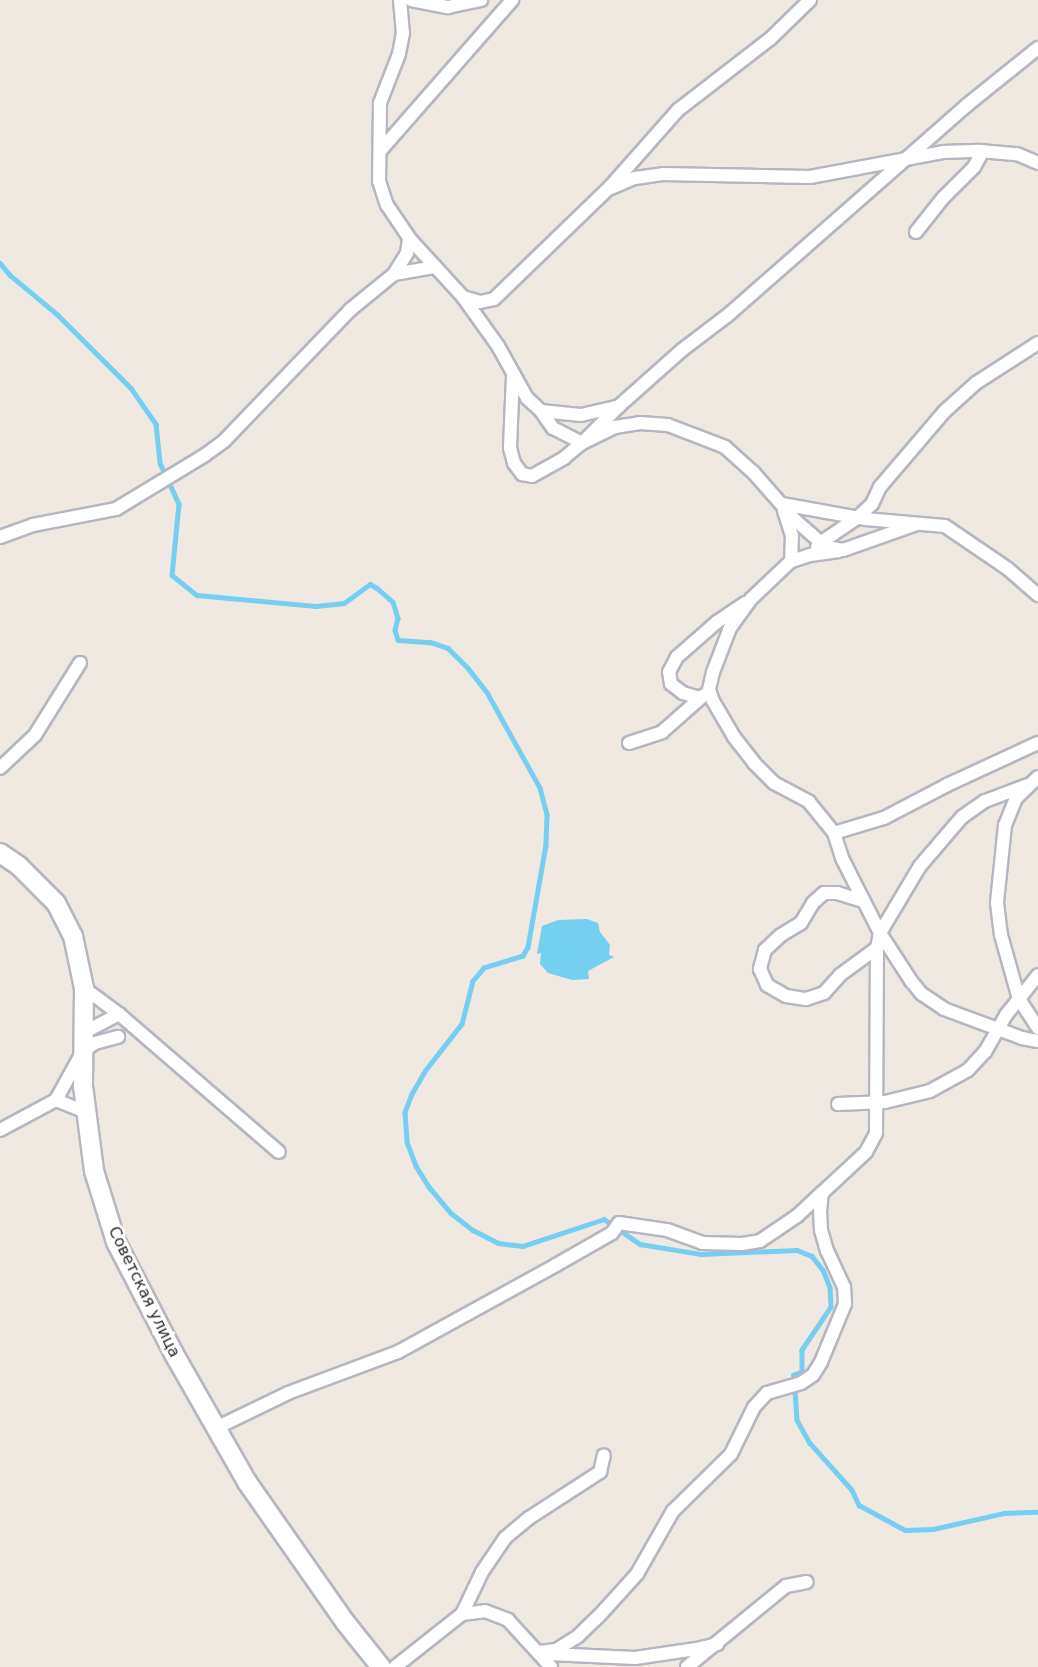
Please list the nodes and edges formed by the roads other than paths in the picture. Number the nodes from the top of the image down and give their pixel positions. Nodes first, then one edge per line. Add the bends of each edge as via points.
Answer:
1 (400, 0) edge
2 (411, 0) edge
3 (481, 0) edge
4 (512, 0) edge
5 (810, 0) edge
6 (1038, 48) edge
7 (380, 151) junction
8 (982, 151) junction
9 (908, 158) junction
10 (1038, 163) edge
11 (609, 188) junction
12 (916, 232) dead end
13 (409, 238) junction
14 (435, 267) junction
15 (394, 274) junction
16 (463, 297) junction
17 (1038, 343) edge
18 (513, 375) junction
19 (619, 406) junction
20 (541, 411) junction
21 (582, 443) junction
22 (782, 504) junction
23 (857, 518) junction
24 (917, 524) junction
25 (0, 537) edge
26 (821, 543) junction
27 (843, 550) junction
28 (810, 555) junction
29 (791, 561) junction
30 (1038, 595) edge
31 (751, 599) junction
32 (80, 663) dead end
33 (705, 694) junction
34 (628, 743) dead end
35 (1038, 743) edge
36 (0, 768) edge
37 (1033, 781) edge
38 (834, 833) junction
39 (0, 852) edge
40 (863, 901) junction
41 (880, 933) junction
42 (877, 948) junction
43 (1038, 975) edge
44 (84, 988) junction
45 (1019, 999) junction
46 (119, 1014) junction
47 (1038, 1028) edge
48 (996, 1029) junction
49 (83, 1033) junction
50 (118, 1037) dead end
51 (1038, 1041) edge
52 (83, 1051) junction
53 (56, 1100) junction
54 (877, 1102) junction
55 (838, 1104) dead end
56 (86, 1112) junction
57 (0, 1130) edge
58 (279, 1152) dead end
59 (822, 1193) junction
60 (216, 1428) junction
61 (604, 1455) dead end
62 (807, 1582) dead end
63 (462, 1614) junction
64 (717, 1644) junction
65 (539, 1652) junction
66 (381, 1667) edge
67 (395, 1667) edge
68 (551, 1667) edge
69 (687, 1667) edge

1 - 7 street via 403,33 380,104
2 - 3 street via 448,7
4 - 7 street
5 - 11 street via 770,39 678,110
6 - 9 street
7 - 13 street via 379,181 387,205
8 - 9 street
8 - 10 street via 1017,154
8 - 12 street via 974,167
9 - 11 street via 810,177 663,174 635,178
9 - 19 street
11 - 16 street via 494,299 480,302
13 - 14 street
13 - 15 street via 407,253
14 - 15 street
14 - 16 street
15 - 25 street via 322,336 224,441 173,477 116,509 33,525
16 - 18 street via 498,346
17 - 23 street via 976,383 945,411
18 - 20 street via 527,398
18 - 21 street via 510,448 522,474 532,476 544,471
19 - 20 street via 581,415
19 - 21 street
20 - 21 street via 553,428
21 - 22 street via 615,427 639,423 668,425 725,447
22 - 23 street
22 - 26 street
22 - 29 street via 792,536
23 - 24 street
23 - 26 street
24 - 27 street
24 - 30 street via 945,526 1008,569
26 - 27 street
26 - 28 street
27 - 28 street
28 - 29 street
29 - 31 street
31 - 33 street via 725,639
31 - 33 street via 677,657 669,672 671,684 683,693
32 - 36 street via 35,735
33 - 34 street via 662,732
33 - 38 street via 754,763 774,783 809,802
35 - 38 street via 884,819
37 - 41 street via 985,801 962,817 920,866
37 - 45 street via 1016,798 1005,825 997,903 1000,935
38 - 40 street
39 - 44 main road, Советская улица via 56,903 73,936
40 - 41 street
40 - 42 street via 824,893 801,922 765,950 760,969 767,985 786,996 806,999 824,993 840,975
41 - 42 street
41 - 48 street via 922,994 944,1009
42 - 54 street
43 - 45 street
44 - 46 street
44 - 49 main road, Советская улица
45 - 47 street
45 - 48 street
46 - 49 street
46 - 58 street
48 - 51 street
48 - 54 street via 985,1052 968,1070 930,1091
49 - 52 main road, Советская улица
50 - 52 street via 94,1043
52 - 53 street
52 - 56 main road, Советская улица
53 - 56 street
53 - 57 street
54 - 55 street
54 - 59 street via 876,1133 866,1152
56 - 60 main road, Советская улица via 94,1171 116,1242
59 - 60 street via 760,1240 742,1244 702,1243 667,1230 615,1228 398,1352 288,1393
59 - 65 street via 821,1230 844,1287 845,1304 813,1375 801,1383 767,1393 754,1407 731,1454 673,1511 637,1574 578,1636 556,1650
60 - 66 main road, Советская улица via 286,1539
61 - 63 street via 600,1472 505,1538 482,1572
62 - 64 street via 786,1586
63 - 65 street via 485,1611 508,1620
63 - 67 street
64 - 65 street via 635,1658
64 - 69 street
65 - 68 street

